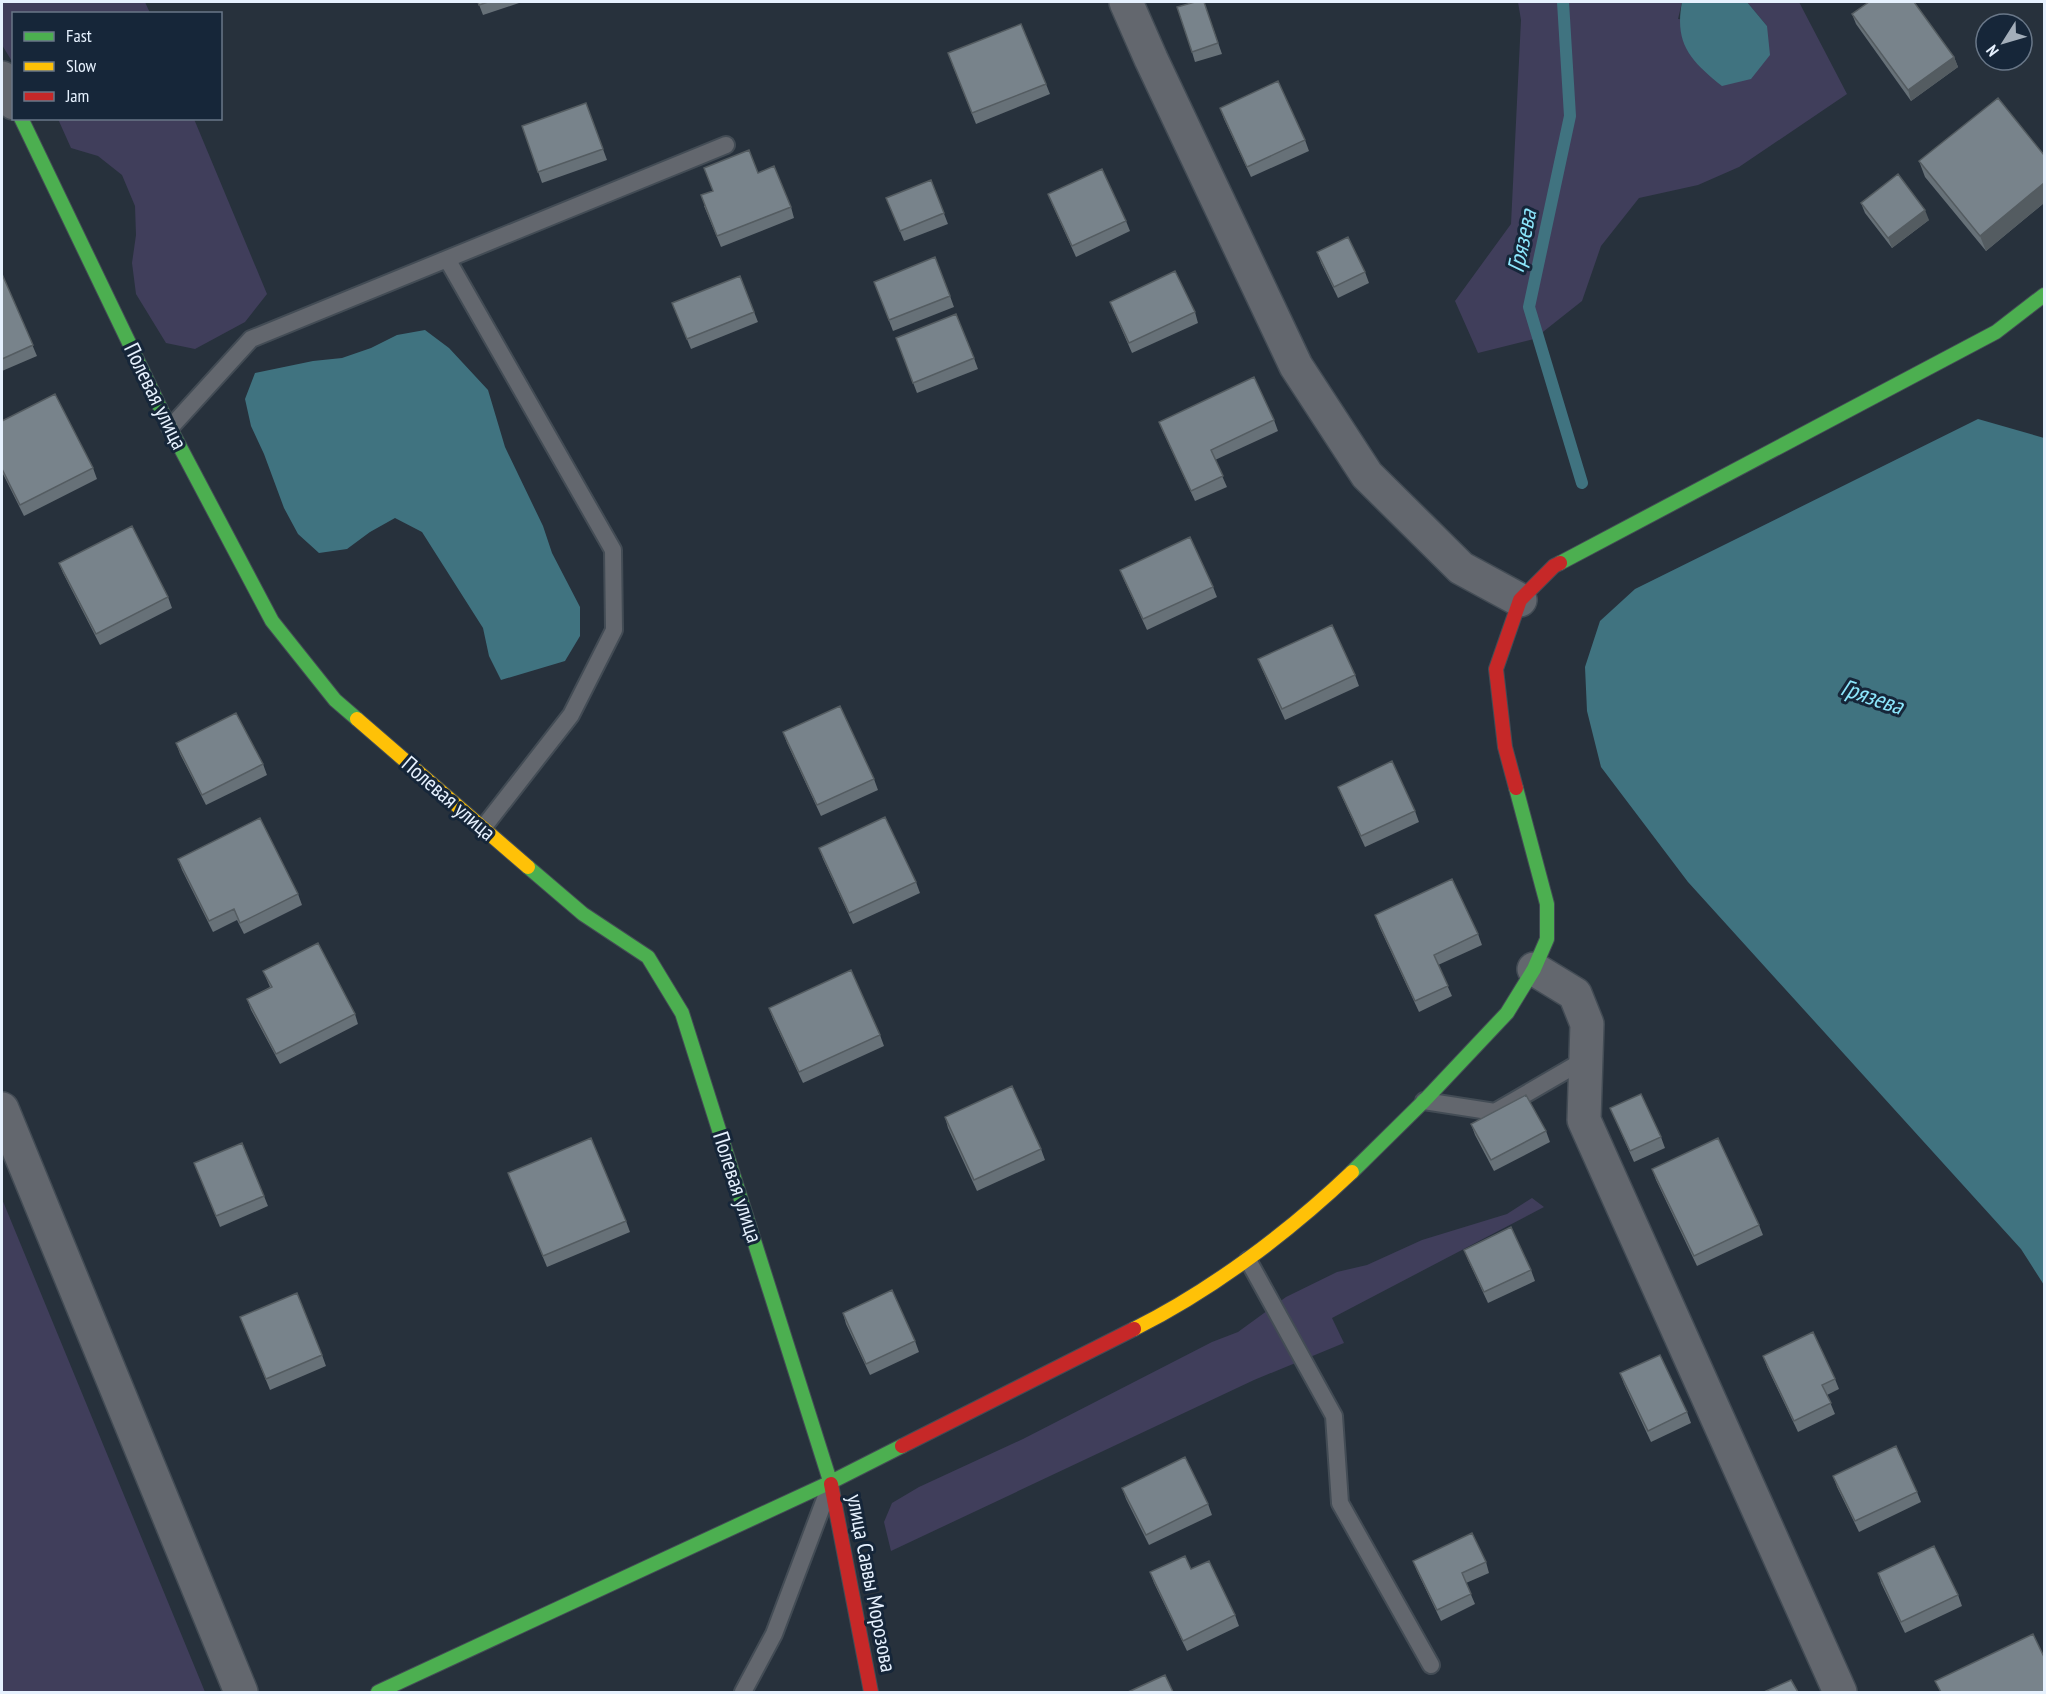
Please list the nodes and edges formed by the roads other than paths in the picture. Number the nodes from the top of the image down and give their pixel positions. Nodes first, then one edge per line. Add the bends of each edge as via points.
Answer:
1 (1126, 2) edge
2 (2, 78) edge
3 (12, 99) edge
4 (22, 120) edge
5 (726, 145) dead end
6 (447, 259) junction
7 (2044, 295) edge
8 (170, 428) junction
9 (1520, 600) junction
10 (483, 828) junction
11 (1534, 969) junction
12 (1586, 1059) junction
13 (1424, 1101) junction
14 (2, 1109) edge
15 (1248, 1260) junction
16 (831, 1482) junction
17 (1431, 1665) dead end
18 (241, 1692) edge
19 (378, 1692) edge
20 (743, 1692) edge
21 (872, 1692) edge
22 (1840, 1692) edge

1 - 9 street via 1296,366 1367,475 1461,568
2 - 3 street
4 - 8 street, Полевая улица
5 - 6 lane
6 - 8 lane via 251,339
6 - 10 lane via 613,549 614,630 571,715
7 - 9 street via 1996,332 1554,566
8 - 10 street, Полевая улица via 279,630 335,700
9 - 11 street via 1496,669 1505,747 1547,904 1547,939
10 - 16 street, Полевая улица via 583,914 648,957 682,1013
11 - 12 street via 1575,994 1587,1024
11 - 13 street via 1507,1013
12 - 13 lane via 1495,1112
12 - 22 street via 1584,1120
13 - 15 street via 1341,1182
14 - 18 street
15 - 16 street via 1162,1315
15 - 17 lane via 1334,1416 1340,1503
16 - 19 street
16 - 20 lane via 774,1634
16 - 21 street, улица Саввы Морозова

